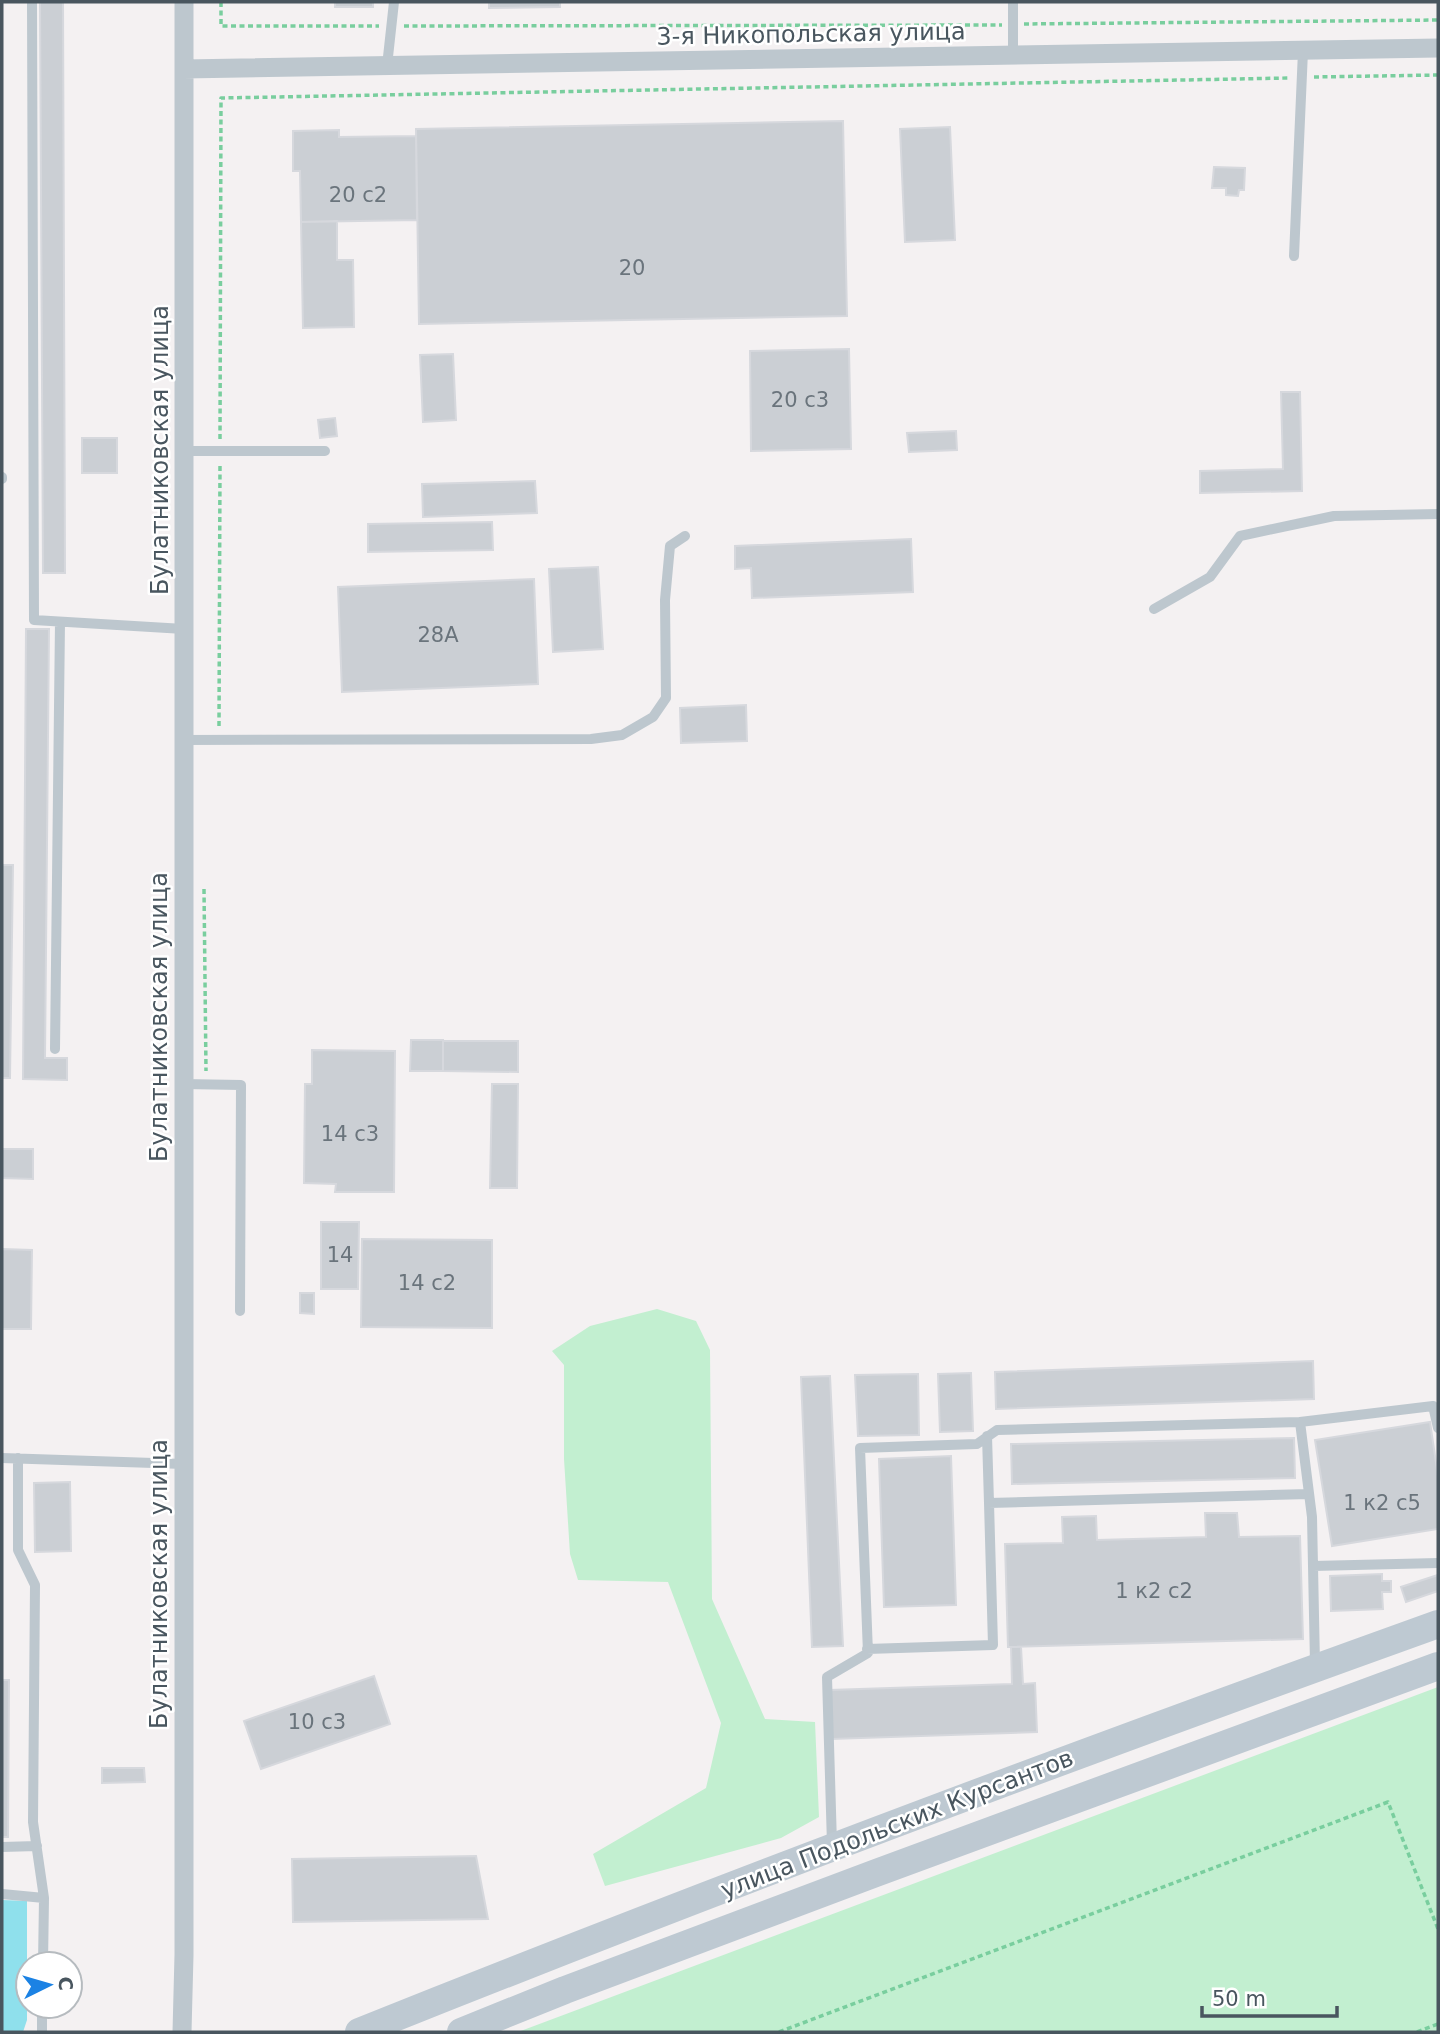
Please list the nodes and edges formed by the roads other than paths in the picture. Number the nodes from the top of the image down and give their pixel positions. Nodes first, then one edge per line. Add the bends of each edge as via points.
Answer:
1 (32, 2) edge
2 (184, 2) edge
3 (394, 2) edge
4 (1013, 2) edge
5 (1438, 48) edge
6 (1303, 51) junction
7 (1013, 55) junction
8 (387, 66) junction
9 (184, 69) junction
10 (1294, 256) dead end
11 (184, 451) junction
12 (325, 451) dead end
13 (1438, 513) edge
14 (685, 536) dead end
15 (1154, 608) dead end
16 (60, 622) junction
17 (184, 629) junction
18 (184, 740) junction
19 (55, 1049) dead end
20 (184, 1084) junction
21 (240, 1311) dead end
22 (1300, 1422) junction
23 (1438, 1428) edge
24 (987, 1436) junction
25 (2, 1458) edge
26 (18, 1458) junction
27 (184, 1464) junction
28 (1309, 1494) junction
29 (989, 1503) junction
30 (1438, 1563) edge
31 (1313, 1566) junction
32 (1438, 1624) edge
33 (867, 1649) junction
34 (1438, 1666) edge
35 (1315, 1668) junction
36 (37, 1846) junction
37 (2, 1847) edge
38 (832, 1848) junction
39 (2, 1894) edge
40 (44, 1898) junction
41 (43, 1950) edge
42 (182, 2032) edge
43 (359, 2032) edge
44 (461, 2032) edge

1 - 16 lane via 34,620
2 - 9 street, Булатниковская улица
3 - 8 lane
4 - 7 lane
5 - 6 street, 3-я Никопольская улица
6 - 7 street, 3-я Никопольская улица
6 - 10 lane
7 - 8 street, 3-я Никопольская улица
8 - 9 street, 3-я Никопольская улица
9 - 11 street, Булатниковская улица
11 - 12 lane
11 - 17 street, Булатниковская улица
13 - 15 lane via 1334,516 1240,536 1210,577
14 - 18 lane via 670,546 666,698 653,717 622,735 591,739
16 - 17 lane
16 - 19 lane
17 - 18 street, Булатниковская улица
18 - 20 street, Булатниковская улица
20 - 21 lane via 242,1085
20 - 27 street, Булатниковская улица
22 - 23 lane via 1433,1406
22 - 24 lane via 997,1430
22 - 28 lane
24 - 29 lane
24 - 33 lane via 976,1444 860,1448
25 - 26 lane
26 - 27 lane
26 - 36 lane via 18,1550 35,1585 33,1822
27 - 42 street, Булатниковская улица
28 - 29 lane
28 - 31 lane
29 - 33 lane via 993,1644
30 - 31 lane
31 - 35 lane
32 - 35 main road, улица Подольских Курсантов
33 - 38 lane via 868,1653 827,1677
34 - 44 main road, улица Подольских Курсантов
35 - 38 main road, улица Подольских Курсантов
36 - 37 lane
36 - 40 lane
38 - 43 main road, улица Подольских Курсантов
39 - 40 lane
40 - 41 lane

